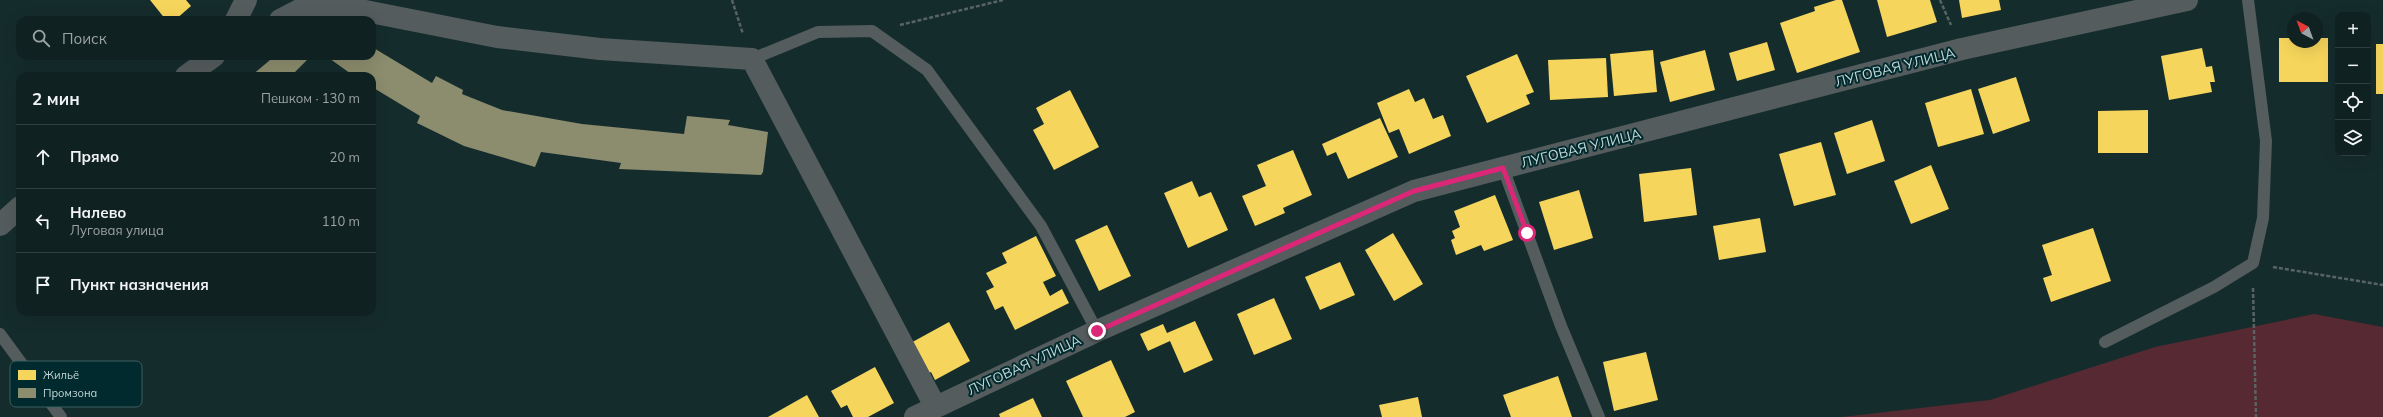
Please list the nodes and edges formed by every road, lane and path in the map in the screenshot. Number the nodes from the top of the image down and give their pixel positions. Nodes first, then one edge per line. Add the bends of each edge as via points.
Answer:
1 (246, 0) edge
2 (732, 0) edge
3 (1003, 0) edge
4 (2187, 0) edge
5 (2248, 0) edge
6 (238, 16) edge
7 (288, 16) edge
8 (872, 31) junction
9 (752, 59) junction
10 (208, 60) edge
11 (192, 72) edge
12 (1503, 168) junction
13 (16, 211) edge
14 (0, 225) edge
15 (2253, 263) junction
16 (2383, 285) edge
17 (1097, 331) junction
18 (0, 334) edge
19 (2105, 342) dead end
20 (20, 361) edge
21 (53, 407) edge
22 (938, 412) edge
23 (60, 417) edge
24 (915, 417) edge
25 (1599, 417) edge
26 (2256, 417) edge

1 - 6 street
2 - 9 path
3 - 8 path
4 - 12 street, ЛУГОВАЯ УЛИЦА via 1962,50
5 - 15 lane via 2266,140 2263,218
7 - 9 street via 305,7 355,9 497,37 600,50
8 - 9 lane via 818,32
8 - 17 lane via 927,70 1040,226
9 - 22 street
10 - 11 street
12 - 17 street, ЛУГОВАЯ УЛИЦА via 1414,191
12 - 25 lane via 1561,326
13 - 14 street
15 - 16 path
15 - 19 lane via 2214,287
15 - 26 path
17 - 22 street, ЛУГОВАЯ УЛИЦА
18 - 20 lane
21 - 23 lane
22 - 24 street, ЛУГОВАЯ УЛИЦА

